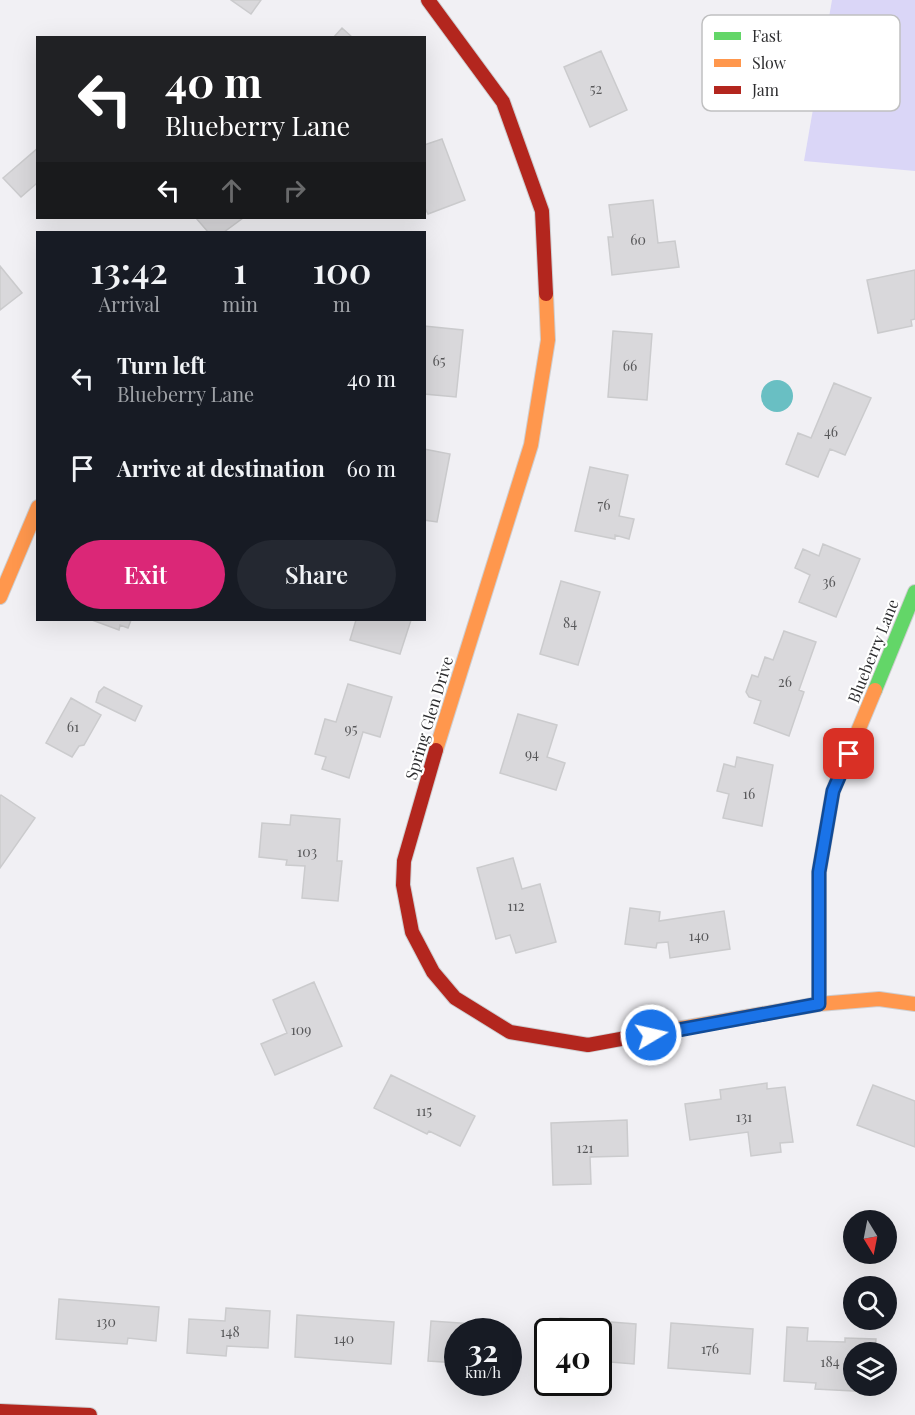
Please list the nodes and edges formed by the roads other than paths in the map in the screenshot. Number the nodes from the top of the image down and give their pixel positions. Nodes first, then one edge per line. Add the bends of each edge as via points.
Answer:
1 (428, 0) edge
2 (36, 512) edge
3 (915, 592) edge
4 (0, 597) edge
5 (819, 1004) junction
6 (915, 1004) edge
7 (0, 1411) edge
8 (90, 1415) edge

1 - 5 street, Spring Glen Drive via 503,102 542,211 548,340 531,446 404,861 403,885 412,932 433,972 455,998 510,1032 588,1045
2 - 4 street
3 - 5 street, Blueberry Lane via 833,791 819,872
5 - 6 street, Spring Glen Drive via 879,999
7 - 8 street

